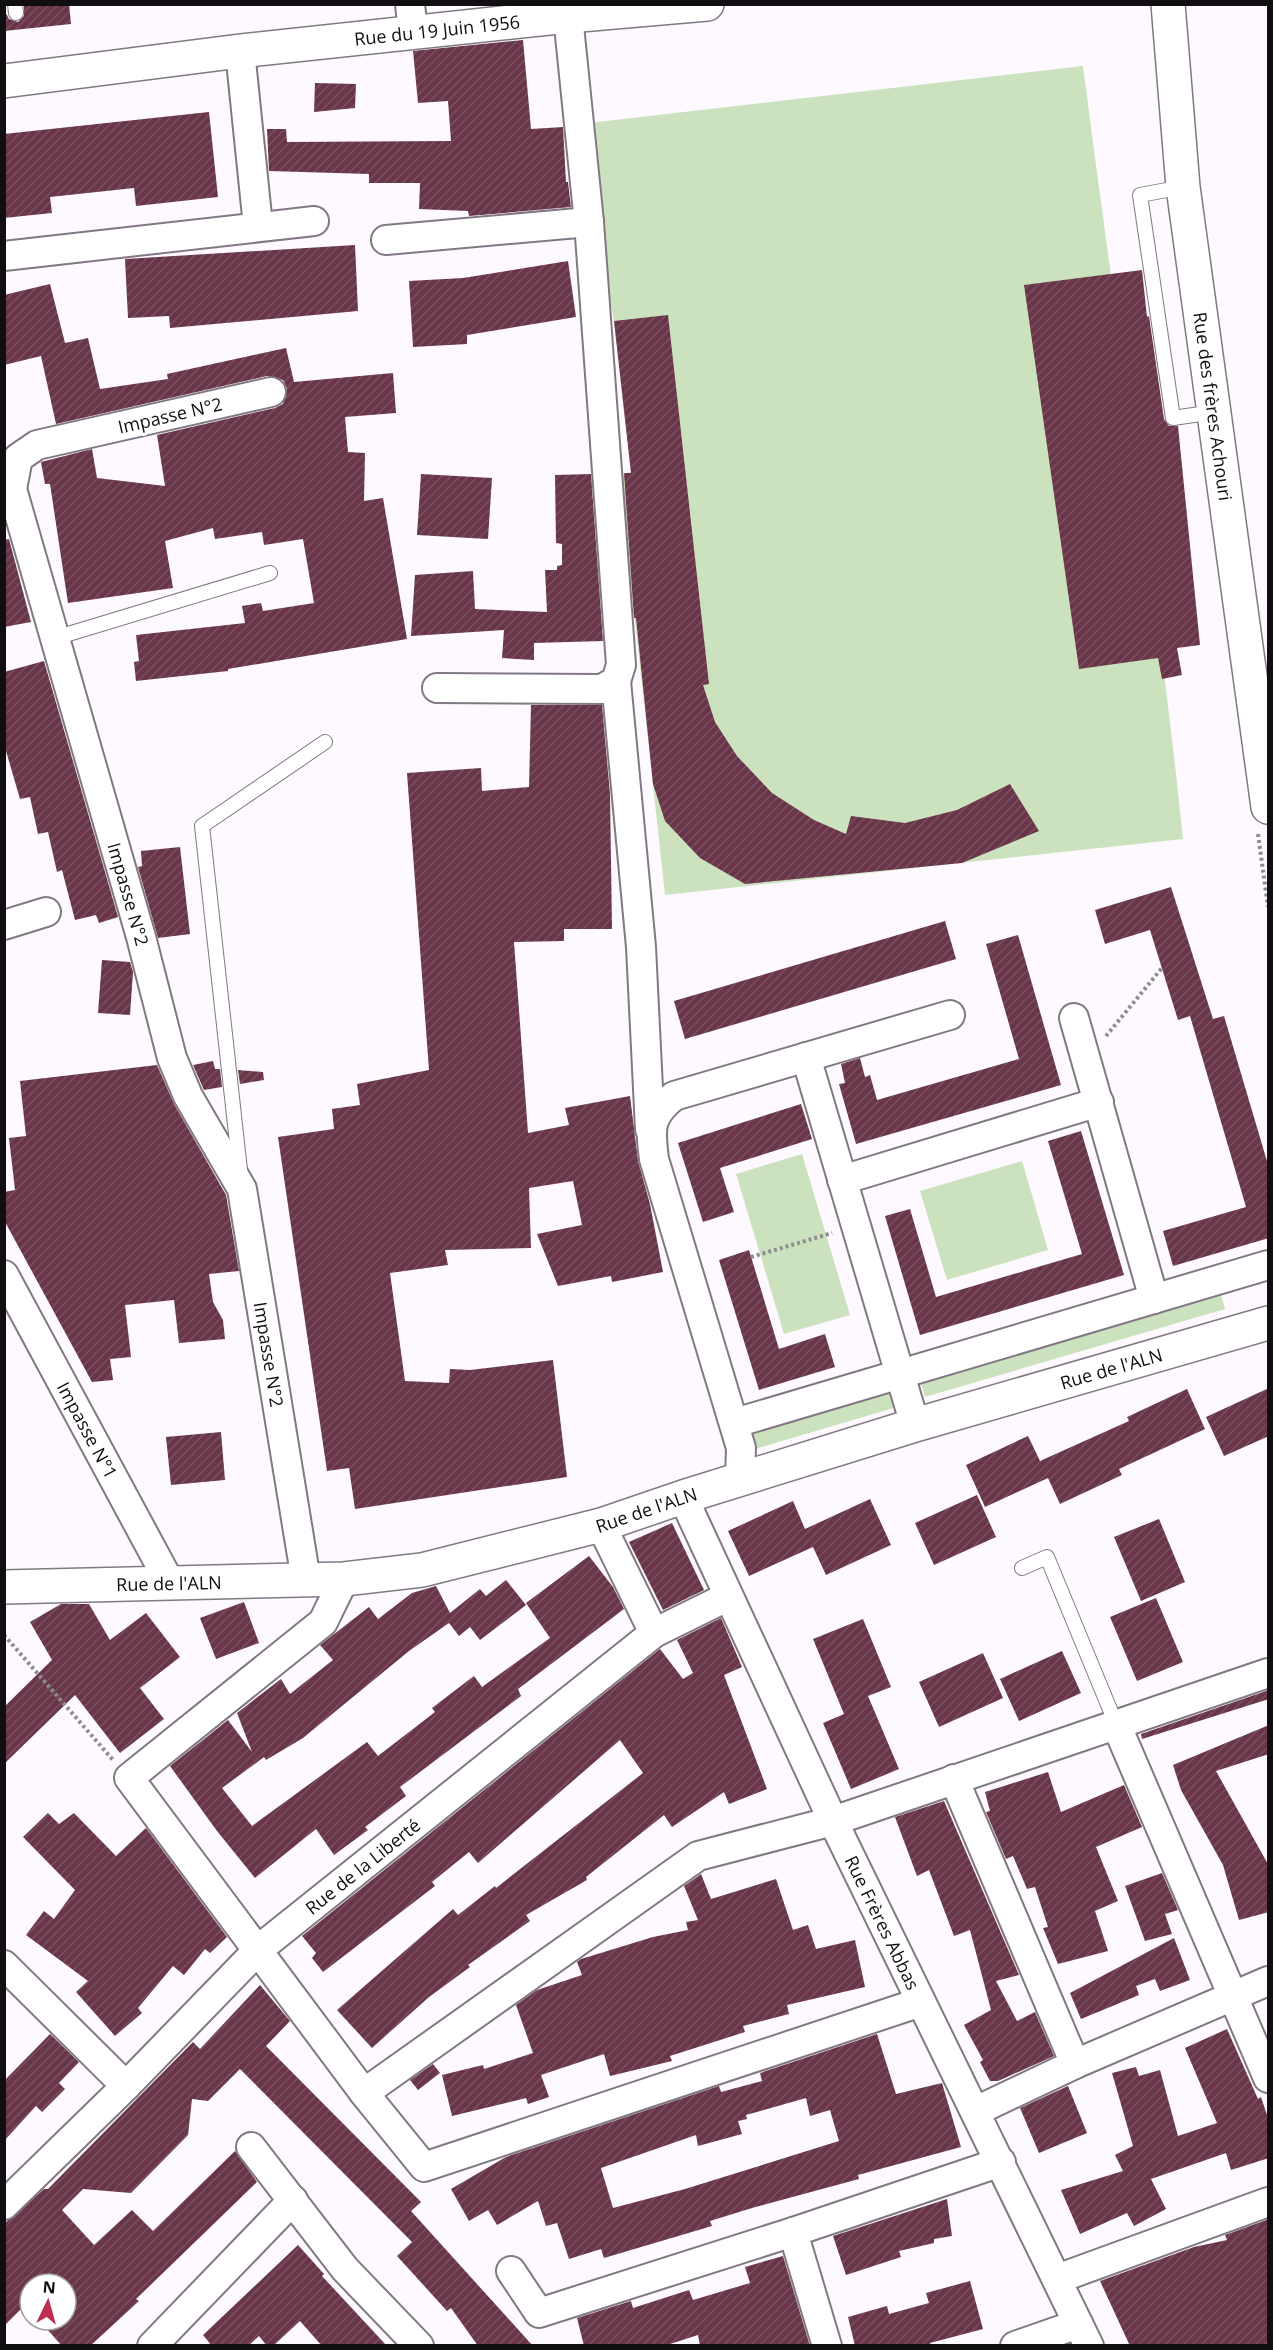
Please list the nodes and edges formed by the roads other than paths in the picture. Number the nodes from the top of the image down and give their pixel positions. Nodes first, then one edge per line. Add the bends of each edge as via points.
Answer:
1 (707, 4) edge
2 (1168, 4) edge
3 (669, 6) edge
4 (549, 13) edge
5 (412, 18) edge
6 (240, 51) junction
7 (4, 81) edge
8 (1183, 187) junction
9 (314, 221) dead end
10 (589, 222) junction
11 (258, 226) junction
12 (386, 240) dead end
13 (4, 256) edge
14 (271, 392) dead end
15 (1214, 412) junction
16 (16, 548) edge
17 (270, 573) dead end
18 (55, 638) junction
19 (616, 681) junction
20 (437, 688) dead end
21 (326, 742) dead end
22 (1269, 807) edge
23 (46, 912) dead end
24 (4, 925) edge
25 (950, 1015) dead end
26 (1074, 1018) dead end
27 (806, 1057) junction
28 (1099, 1102) junction
29 (651, 1131) junction
30 (842, 1180) junction
31 (242, 1189) junction
32 (1269, 1265) edge
33 (4, 1275) edge
34 (1154, 1299) junction
35 (1269, 1323) edge
36 (899, 1374) junction
37 (735, 1423) junction
38 (915, 1425) junction
39 (740, 1479) junction
40 (682, 1497) junction
41 (601, 1526) junction
42 (1022, 1568) dead end
43 (306, 1580) junction
44 (344, 1580) junction
45 (170, 1583) junction
46 (4, 1587) edge
47 (727, 1597) junction
48 (654, 1633) junction
49 (1269, 1673) edge
50 (1116, 1724) junction
51 (954, 1779) junction
52 (833, 1821) junction
53 (259, 1949) junction
54 (4, 1965) edge
55 (1269, 1981) edge
56 (1234, 1995) junction
57 (921, 2002) junction
58 (1075, 2064) junction
59 (1269, 2078) edge
60 (126, 2086) junction
61 (364, 2093) junction
62 (976, 2111) junction
63 (251, 2147) dead end
64 (1001, 2162) junction
65 (293, 2200) junction
66 (1269, 2202) edge
67 (4, 2205) edge
68 (793, 2232) junction
69 (511, 2271) dead end
70 (1057, 2279) junction
71 (1083, 2335) edge
72 (155, 2345) edge
73 (419, 2346) edge
74 (827, 2346) edge
75 (1015, 2346) edge

1 - 3 street, Rue du 19 Juin 1956
2 - 8 street, Rue des frères Achouri
3 - 4 street, Rue du 19 Juin 1956
4 - 5 street, Rue du 19 Juin 1956
4 - 10 street
5 - 6 street, Rue du 19 Juin 1956
6 - 7 street, Rue du 19 Juin 1956
6 - 11 street
8 - 15 street, Rue des frères Achouri
8 - 15 lane via 1140,195 1173,418
9 - 11 street
10 - 12 street
10 - 19 street via 621,666
11 - 13 street
14 - 16 street, Impasse N°2 via 37,445 18,458 12,489
15 - 22 street, Rue des frères Achouri
16 - 18 street, Impasse N°2
17 - 18 lane
18 - 31 street, Impasse N°2 via 172,1058 188,1096
19 - 20 street via 602,689
19 - 29 street via 642,947
21 - 31 lane via 202,826
23 - 24 street
25 - 27 street
26 - 28 street
27 - 29 street via 674,1096 658,1108
27 - 30 street
28 - 30 street
28 - 34 street
29 - 37 street via 654,1159
30 - 36 street
31 - 43 street, Impasse N°2
32 - 34 street
33 - 45 street, Impasse N°1
34 - 36 street
35 - 38 street, Rue de l'ALN
36 - 37 street
36 - 38 street
37 - 39 street via 741,1448
38 - 39 street, Rue de l'ALN
39 - 40 street, Rue de l'ALN
40 - 41 street, Rue de l'ALN
40 - 47 street, Rue Frères Abbas
41 - 44 street, Rue de l'ALN via 422,1570
41 - 48 street
42 - 50 lane via 1047,1557
43 - 44 street, Rue de l'ALN
43 - 45 street, Rue de l'ALN
44 - 53 street via 323,1622 129,1778
45 - 46 street, Rue de l'ALN
47 - 48 street, Rue de la Liberté
47 - 52 street, Rue Frères Abbas
48 - 53 street, Rue de la Liberté
49 - 50 street
50 - 51 street
50 - 56 street
51 - 52 street
51 - 58 street
52 - 57 street, Rue Frères Abbas
52 - 61 street via 698,1856
53 - 60 street, Rue de la Liberté
53 - 61 street
54 - 60 street
55 - 56 street
56 - 58 street
56 - 59 street
57 - 61 street via 424,2167
57 - 62 street, Rue Frères Abbas
58 - 62 street
60 - 67 street, Rue de la Liberté
62 - 64 street, Rue Frères Abbas
63 - 65 street
64 - 68 street
64 - 70 street, Rue Frères Abbas
65 - 72 street
65 - 73 street via 345,2269
66 - 70 street
68 - 69 street via 539,2313
68 - 74 street
70 - 71 street, Rue Frères Abbas
71 - 75 street

